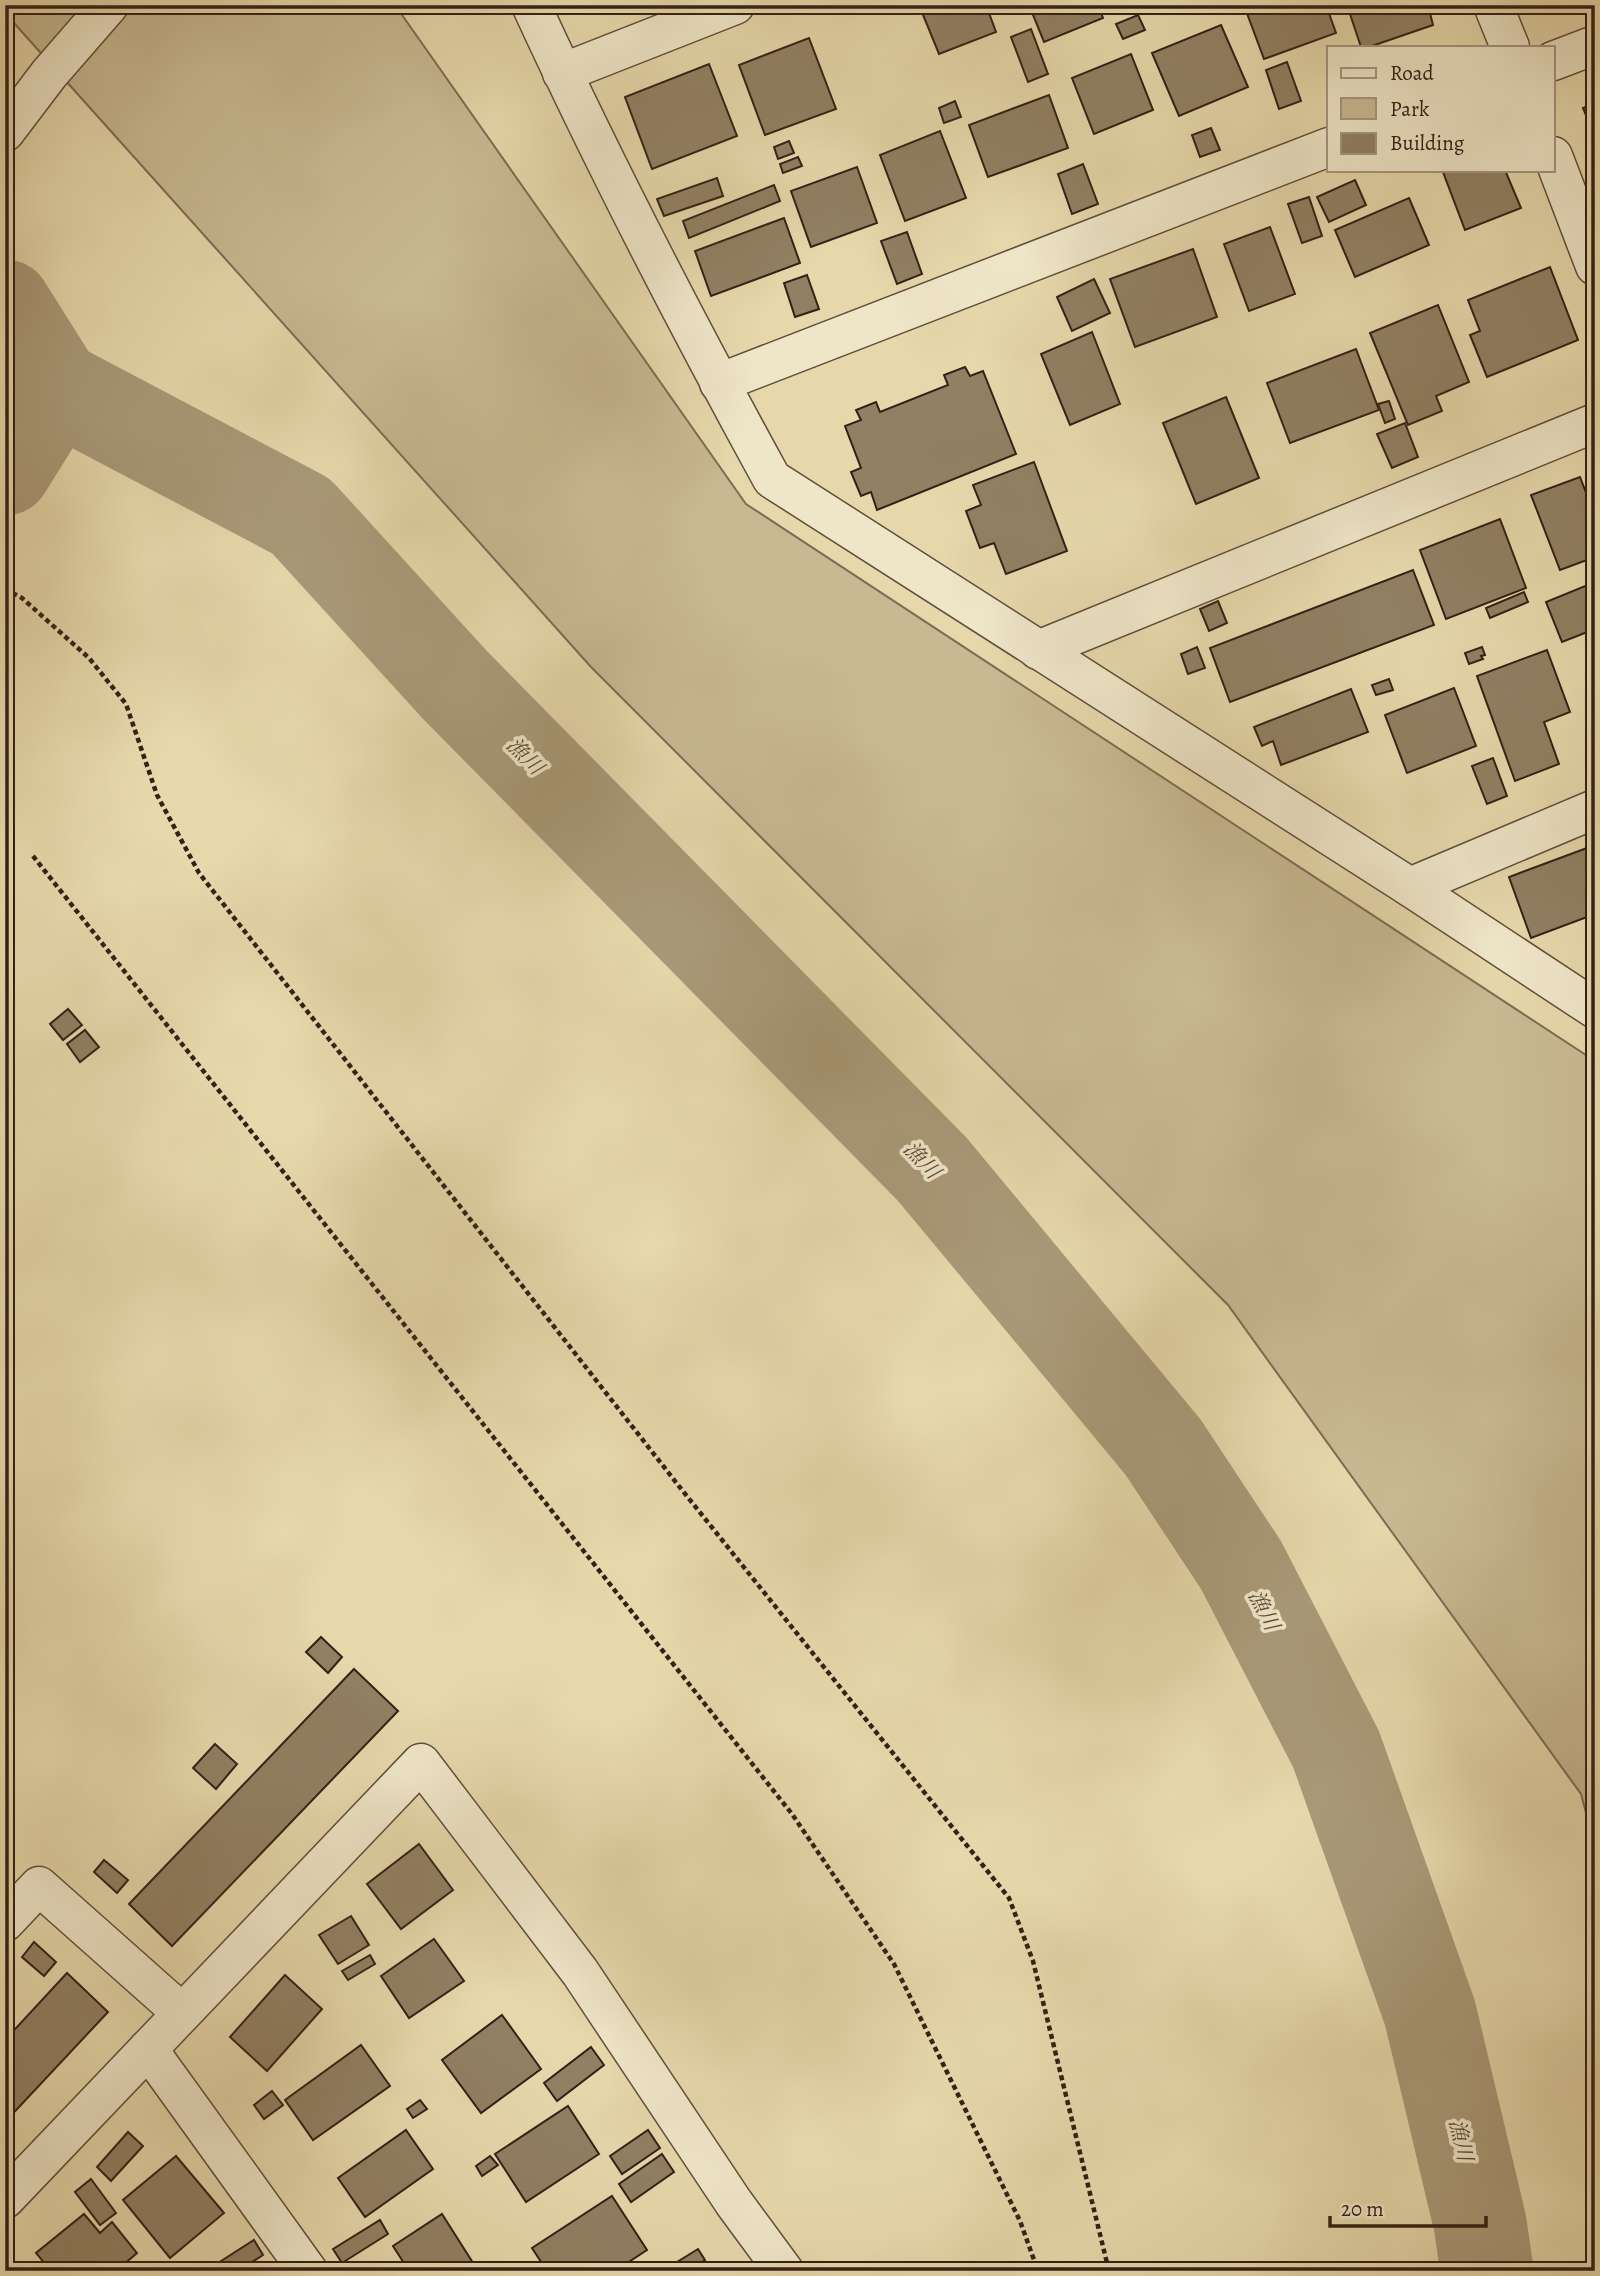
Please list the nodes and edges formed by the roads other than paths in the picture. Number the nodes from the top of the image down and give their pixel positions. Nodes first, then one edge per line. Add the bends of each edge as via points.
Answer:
1 (109, 5) edge
2 (531, 5) edge
3 (735, 5) edge
4 (1493, 5) edge
5 (1510, 46) edge
6 (1595, 46) edge
7 (1554, 61) edge
8 (562, 73) junction
9 (5, 132) edge
10 (1327, 149) edge
11 (1554, 159) edge
12 (1595, 266) edge
13 (719, 383) junction
14 (1595, 423) edge
15 (1038, 650) junction
16 (1595, 809) edge
17 (1410, 887) junction
18 (1595, 1009) edge
19 (5, 1922) edge
20 (182, 2013) junction
21 (148, 2049) junction
22 (5, 2199) edge
23 (308, 2271) edge
24 (783, 2271) edge

1 - 9 street
2 - 8 street
3 - 8 street
4 - 5 street
6 - 7 street
8 - 13 street
10 - 13 street
11 - 12 street
13 - 15 street via 772,479
14 - 15 street
15 - 17 street
16 - 17 street
17 - 18 street
19 - 20 street via 39,1886
20 - 21 street
20 - 24 street via 421,1763 580,1972
21 - 22 street
21 - 23 street

